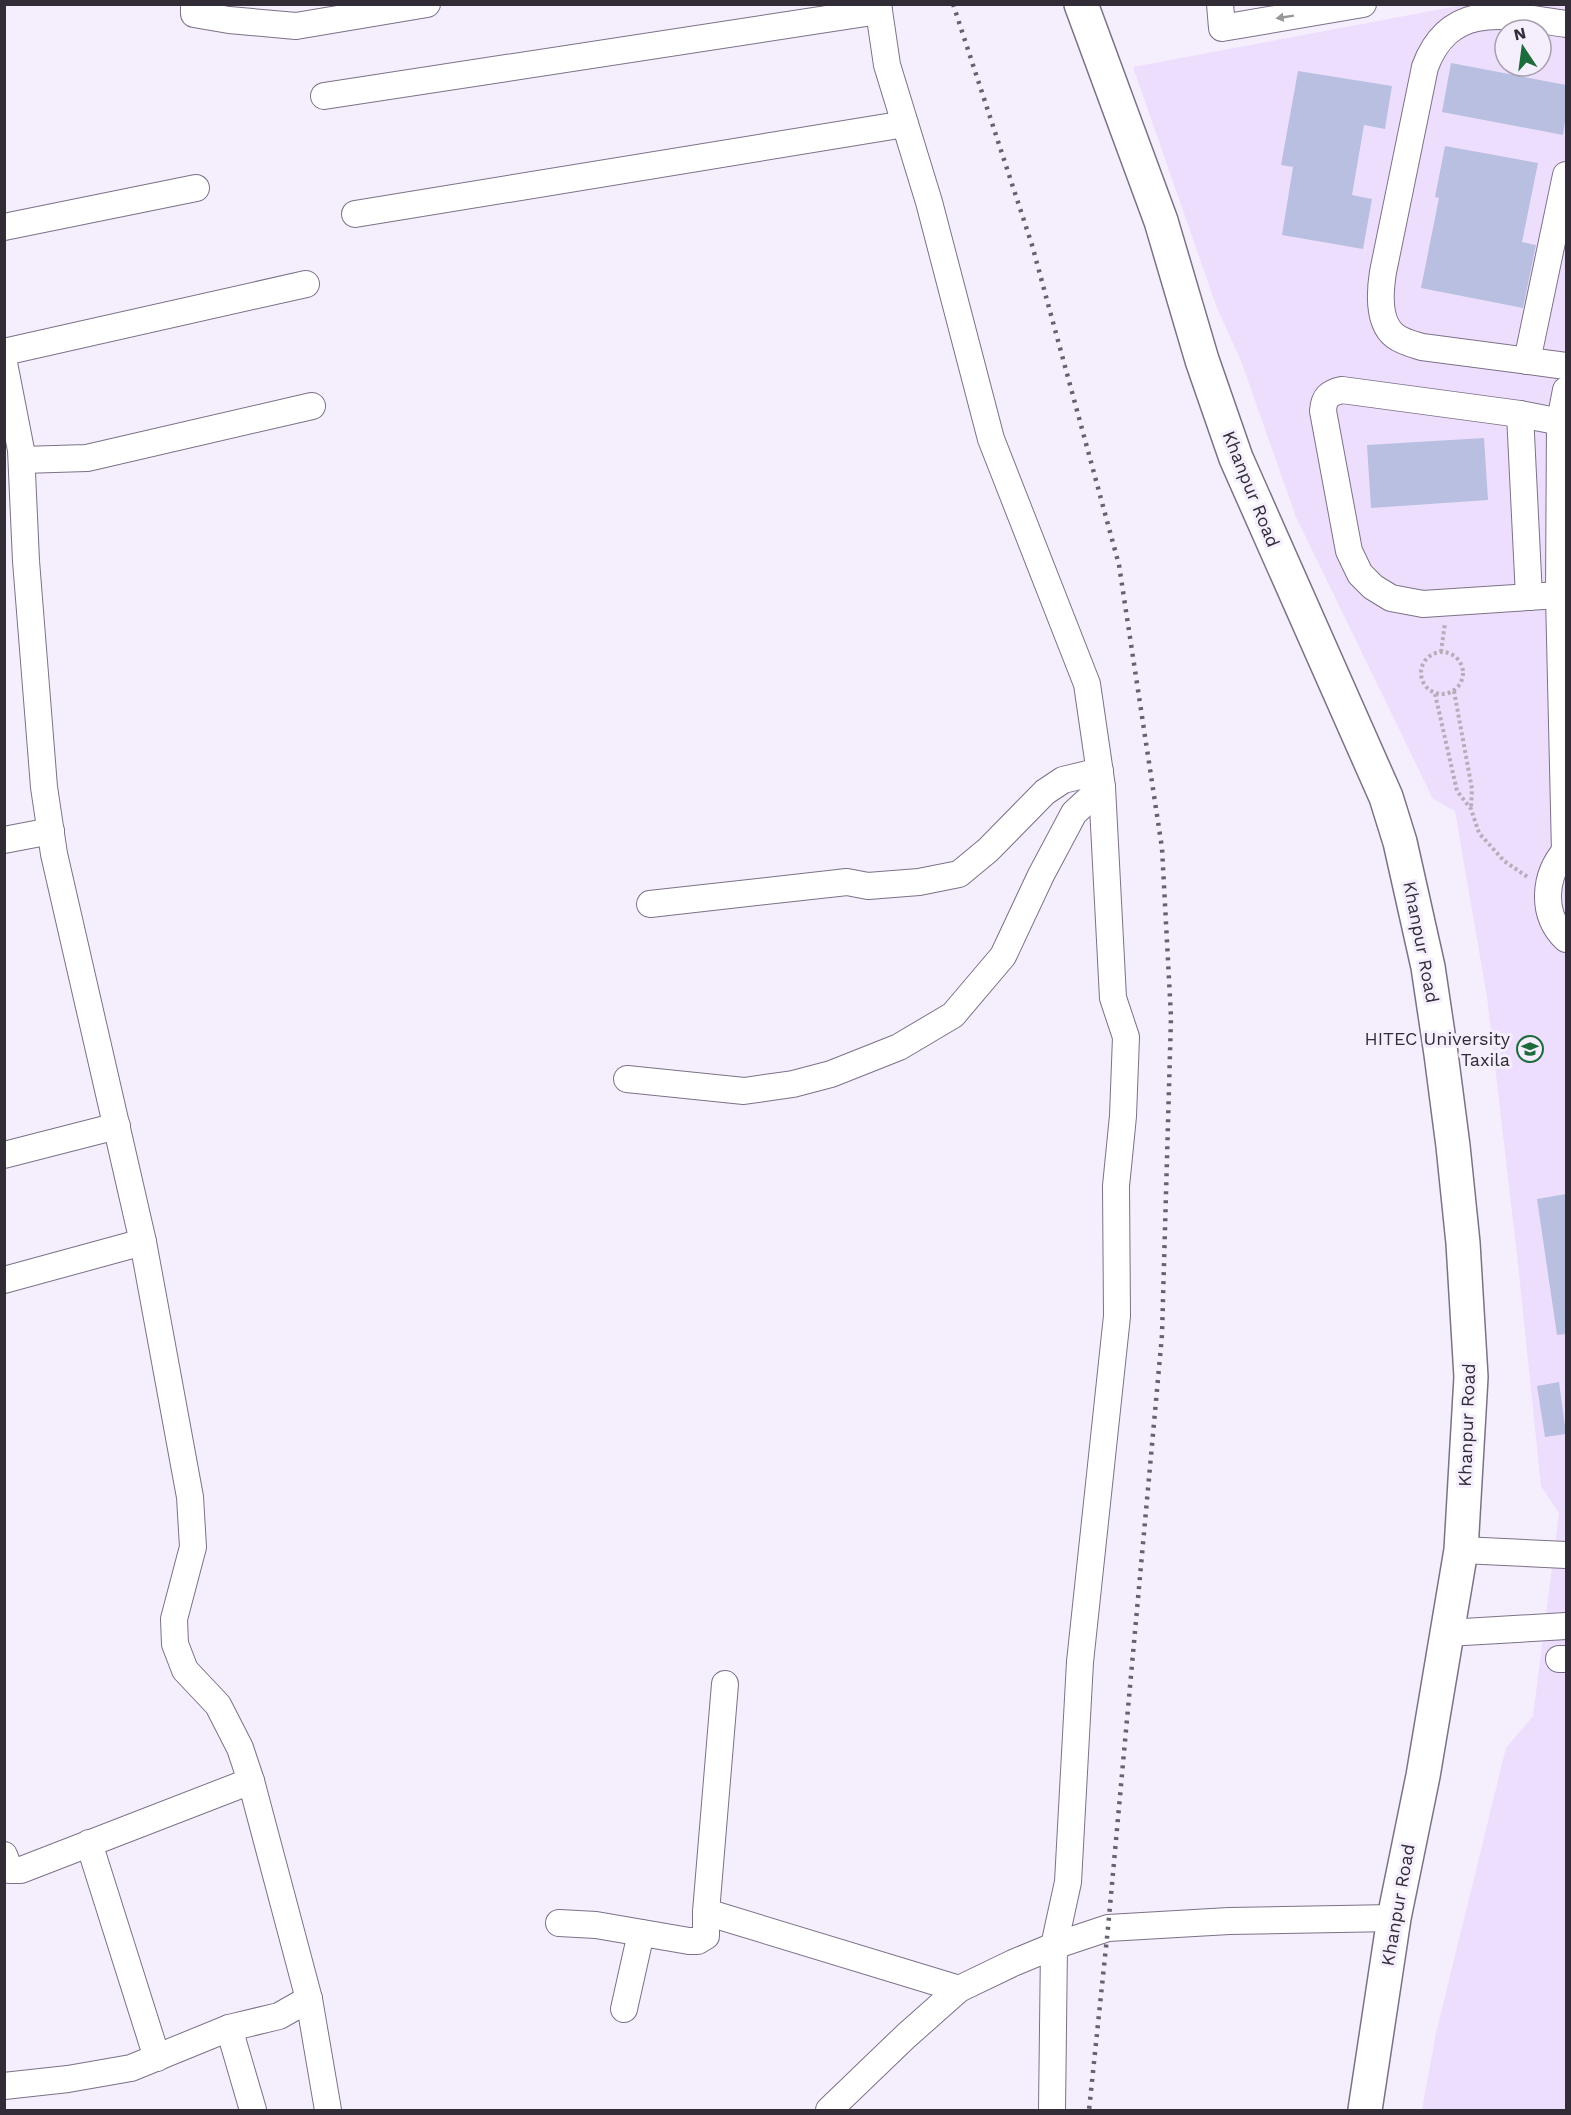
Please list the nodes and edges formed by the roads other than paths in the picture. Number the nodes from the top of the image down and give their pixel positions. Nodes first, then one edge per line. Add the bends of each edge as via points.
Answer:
1 (194, 4) edge
2 (427, 4) edge
3 (1081, 4) edge
4 (1220, 4) edge
5 (1349, 6) edge
6 (879, 8) edge
7 (1566, 24) edge
8 (324, 96) dead end
9 (905, 124) junction
10 (1566, 175) edge
11 (196, 188) dead end
12 (355, 214) dead end
13 (4, 227) edge
14 (306, 284) dead end
15 (4, 352) edge
16 (1527, 361) junction
17 (4, 363) edge
18 (1566, 366) edge
19 (1566, 390) edge
20 (312, 406) dead end
21 (1520, 414) junction
22 (1563, 422) edge
23 (22, 460) junction
24 (15, 542) edge
25 (1559, 595) junction
26 (1528, 597) junction
27 (1101, 779) junction
28 (51, 831) junction
29 (4, 840) edge
30 (1566, 851) edge
31 (650, 904) dead end
32 (1566, 939) edge
33 (627, 1079) dead end
34 (117, 1126) junction
35 (4, 1155) edge
36 (143, 1242) junction
37 (4, 1280) edge
38 (1461, 1550) junction
39 (1566, 1555) edge
40 (1566, 1626) edge
41 (1447, 1633) junction
42 (725, 1684) dead end
43 (251, 1781) junction
44 (89, 1843) junction
45 (4, 1855) edge
46 (706, 1912) junction
47 (1394, 1918) junction
48 (559, 1923) dead end
49 (641, 1933) junction
50 (1054, 1946) junction
51 (959, 1989) junction
52 (309, 1999) junction
53 (624, 2009) dead end
54 (229, 2028) junction
55 (158, 2058) junction
56 (4, 2086) edge
57 (253, 2110) edge
58 (328, 2110) edge
59 (829, 2110) edge
60 (1052, 2110) edge
61 (1365, 2110) edge

1 - 2 street via 194,14 296,26
3 - 38 highway, Khanpur Road via 1161,221 1236,458 1386,797 1400,842 1428,967 1463,1243 1471,1377
5 -> 4 street via 1222,28
6 - 8 street
6 - 9 street via 887,65
7 - 16 street via 1490,12 1474,15 1443,33 1430,51 1380,292 1386,323 1393,335 1405,342
9 - 12 street
9 - 27 street via 992,440 1087,684
10 - 16 street
11 - 13 street
14 - 15 street
16 - 18 street
17 - 23 street
19 - 22 street
20 - 23 street via 87,458
21 - 22 street
21 - 26 street
21 - 26 street via 1342,390 1331,393 1324,401 1323,411 1349,551 1360,574 1373,587 1391,598 1423,604
22 - 25 street
23 - 24 street
24 - 28 street
25 - 26 street
25 - 30 street
27 - 31 street via 1063,780 1045,792 959,874 920,882 868,886 847,882
27 - 33 street via 1074,813 1004,956 953,1015 899,1047 831,1074 793,1084 744,1091
27 - 50 street via 1113,998 1126,1037 1116,1186 1117,1316 1080,1662 1068,1882
28 - 29 street
28 - 34 street
30 - 32 street via 1551,874 1548,890 1548,906
34 - 35 street
34 - 36 street
36 - 37 street
36 - 43 street via 190,1497 193,1547 174,1619 175,1644 185,1670 218,1705 240,1748
38 - 39 street
38 - 41 highway, Khanpur Road
40 - 41 street
41 - 47 highway, Khanpur Road
42 - 46 street
43 - 44 street
43 - 52 street
44 - 45 street via 21,1870 10,1870
44 - 55 street
46 - 49 street via 703,1940
46 - 51 street
47 - 50 street via 1108,1928
47 - 61 highway, Khanpur Road
48 - 49 street
49 - 53 street
50 - 51 street
50 - 60 street
51 - 59 street
52 - 54 street via 279,2016
52 - 58 street
54 - 55 street
54 - 57 street
55 - 56 street via 131,2068

